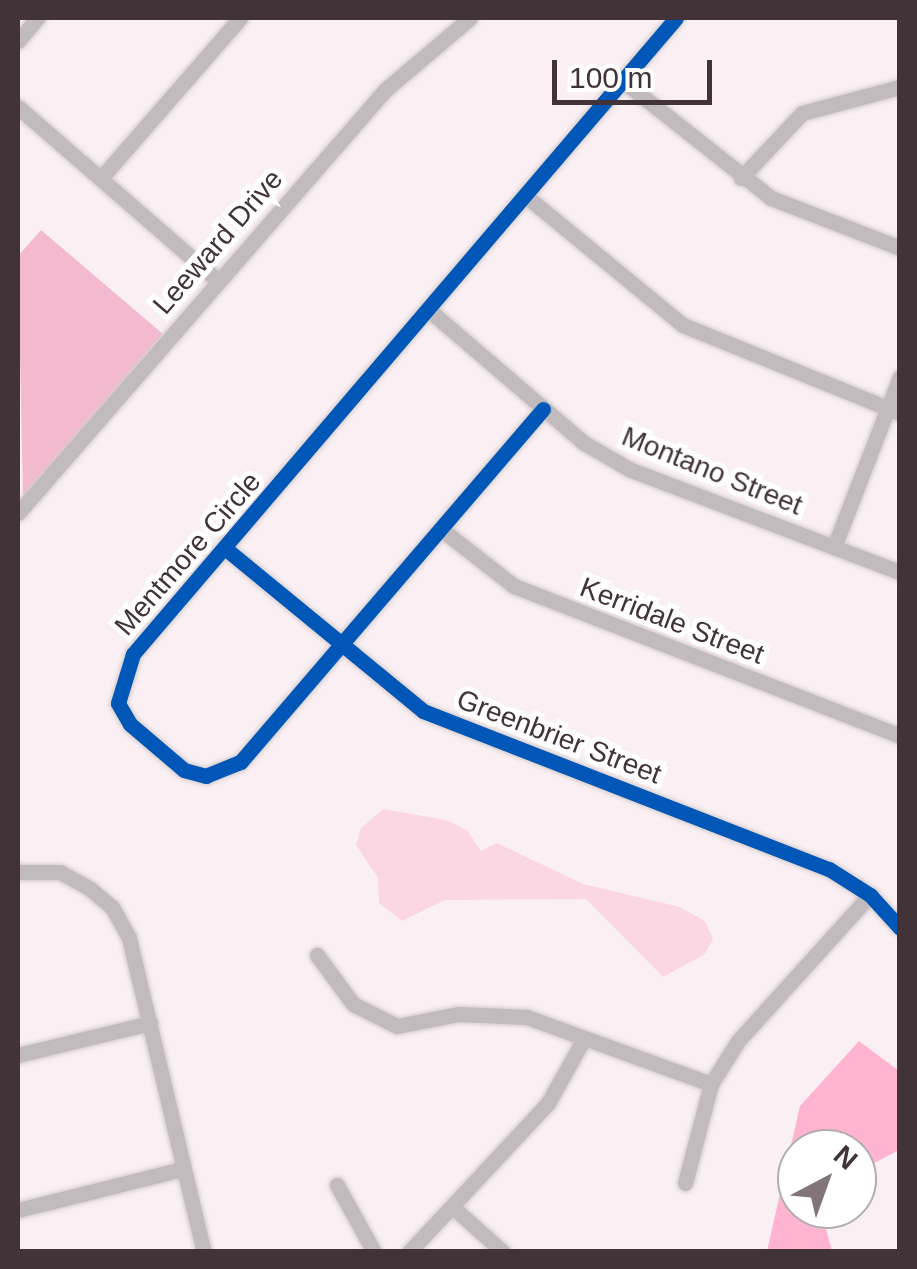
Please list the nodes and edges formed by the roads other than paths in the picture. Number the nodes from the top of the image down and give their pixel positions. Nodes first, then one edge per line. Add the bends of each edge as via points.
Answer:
1 (37, 18) edge
2 (240, 18) edge
3 (470, 18) edge
4 (676, 18) edge
5 (18, 40) edge
6 (623, 81) junction
7 (900, 87) edge
8 (18, 107) edge
9 (101, 178) junction
10 (741, 178) junction
11 (526, 197) junction
12 (900, 248) edge
13 (217, 280) junction
14 (430, 311) junction
15 (900, 377) edge
16 (543, 410) junction
17 (894, 410) edge
18 (18, 514) edge
19 (440, 530) junction
20 (834, 547) junction
21 (226, 550) junction
22 (900, 572) edge
23 (341, 646) junction
24 (900, 736) edge
25 (18, 872) edge
26 (870, 896) junction
27 (900, 928) edge
28 (317, 955) dead end
29 (150, 1023) junction
30 (583, 1040) junction
31 (18, 1055) edge
32 (712, 1084) junction
33 (183, 1169) junction
34 (686, 1184) dead end
35 (338, 1185) dead end
36 (18, 1210) edge
37 (456, 1210) junction
38 (204, 1252) edge
39 (374, 1252) edge
40 (409, 1252) edge
41 (503, 1252) edge

1 - 5 street
2 - 9 street
3 - 13 street, Leeward Drive via 385,90
4 - 6 street, Mentmore Circle
6 - 10 street
6 - 11 street, Mentmore Circle
7 - 10 street via 802,113
8 - 9 street
9 - 13 street
10 - 12 street via 770,198
11 - 14 street, Mentmore Circle
11 - 17 street via 683,325
13 - 18 street, Leeward Drive
14 - 16 street, Montano Street
14 - 21 street, Mentmore Circle
15 - 17 street
16 - 19 street, Mentmore Circle
16 - 20 street, Montano Street via 631,470
17 - 20 street
19 - 23 street, Mentmore Circle
19 - 24 street, Kerridale Street via 514,586
20 - 22 street, Montano Street
21 - 23 street, Greenbrier Street
21 - 23 street, Mentmore Circle via 133,654 120,682 118,704 130,724 184,770 216,774 240,762
23 - 26 street, Greenbrier Street via 423,711 829,869
25 - 29 street via 60,872 112,908 129,938
26 - 27 street, Greenbrier Street
26 - 32 street via 738,1041
28 - 30 street via 353,1004 397,1026 458,1014 527,1017
29 - 31 street
29 - 33 street
30 - 32 street
30 - 37 street via 556,1092
32 - 34 street
33 - 36 street
33 - 38 street
35 - 39 street
37 - 40 street
37 - 41 street

